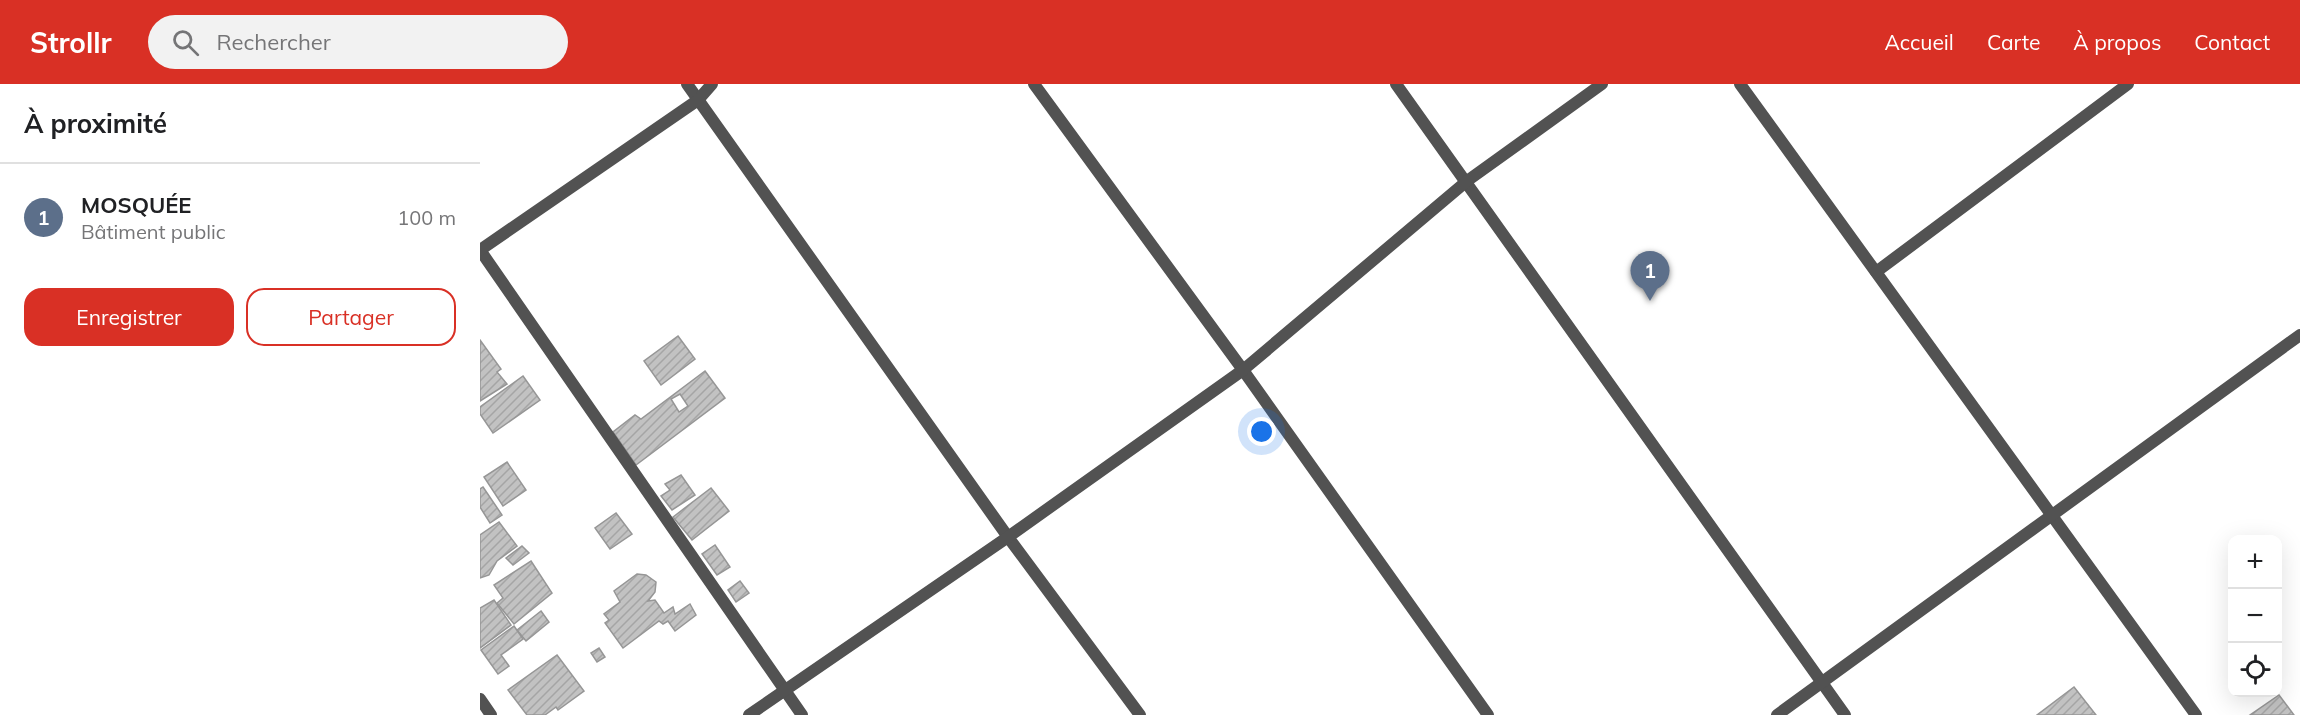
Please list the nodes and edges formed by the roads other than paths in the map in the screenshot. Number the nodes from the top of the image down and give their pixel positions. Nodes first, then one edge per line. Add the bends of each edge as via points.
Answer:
1 (687, 84) edge
2 (712, 84) edge
3 (1034, 84) edge
4 (1396, 84) edge
5 (1602, 84) edge
6 (1740, 84) edge
7 (2128, 84) edge
8 (698, 100) junction
9 (1467, 181) junction
10 (480, 250) edge
11 (1876, 272) junction
12 (2300, 335) edge
13 (1243, 370) junction
14 (2052, 516) junction
15 (1008, 537) junction
16 (1822, 683) junction
17 (784, 690) junction
18 (480, 699) edge
19 (491, 715) edge
20 (749, 715) edge
21 (802, 715) edge
22 (1140, 715) edge
23 (1488, 715) edge
24 (1777, 715) edge
25 (1845, 715) edge
26 (2196, 715) edge

1 - 8 street
2 - 8 street
3 - 13 street
4 - 9 street
5 - 9 street
6 - 11 street
7 - 11 street
8 - 10 street
8 - 15 street
9 - 13 street
9 - 16 street
10 - 17 street
11 - 14 street
12 - 14 street
13 - 15 street
13 - 23 street
14 - 16 street
14 - 26 street
15 - 17 street
15 - 22 street
16 - 24 street
16 - 25 street
17 - 20 street
17 - 21 street
18 - 19 street

